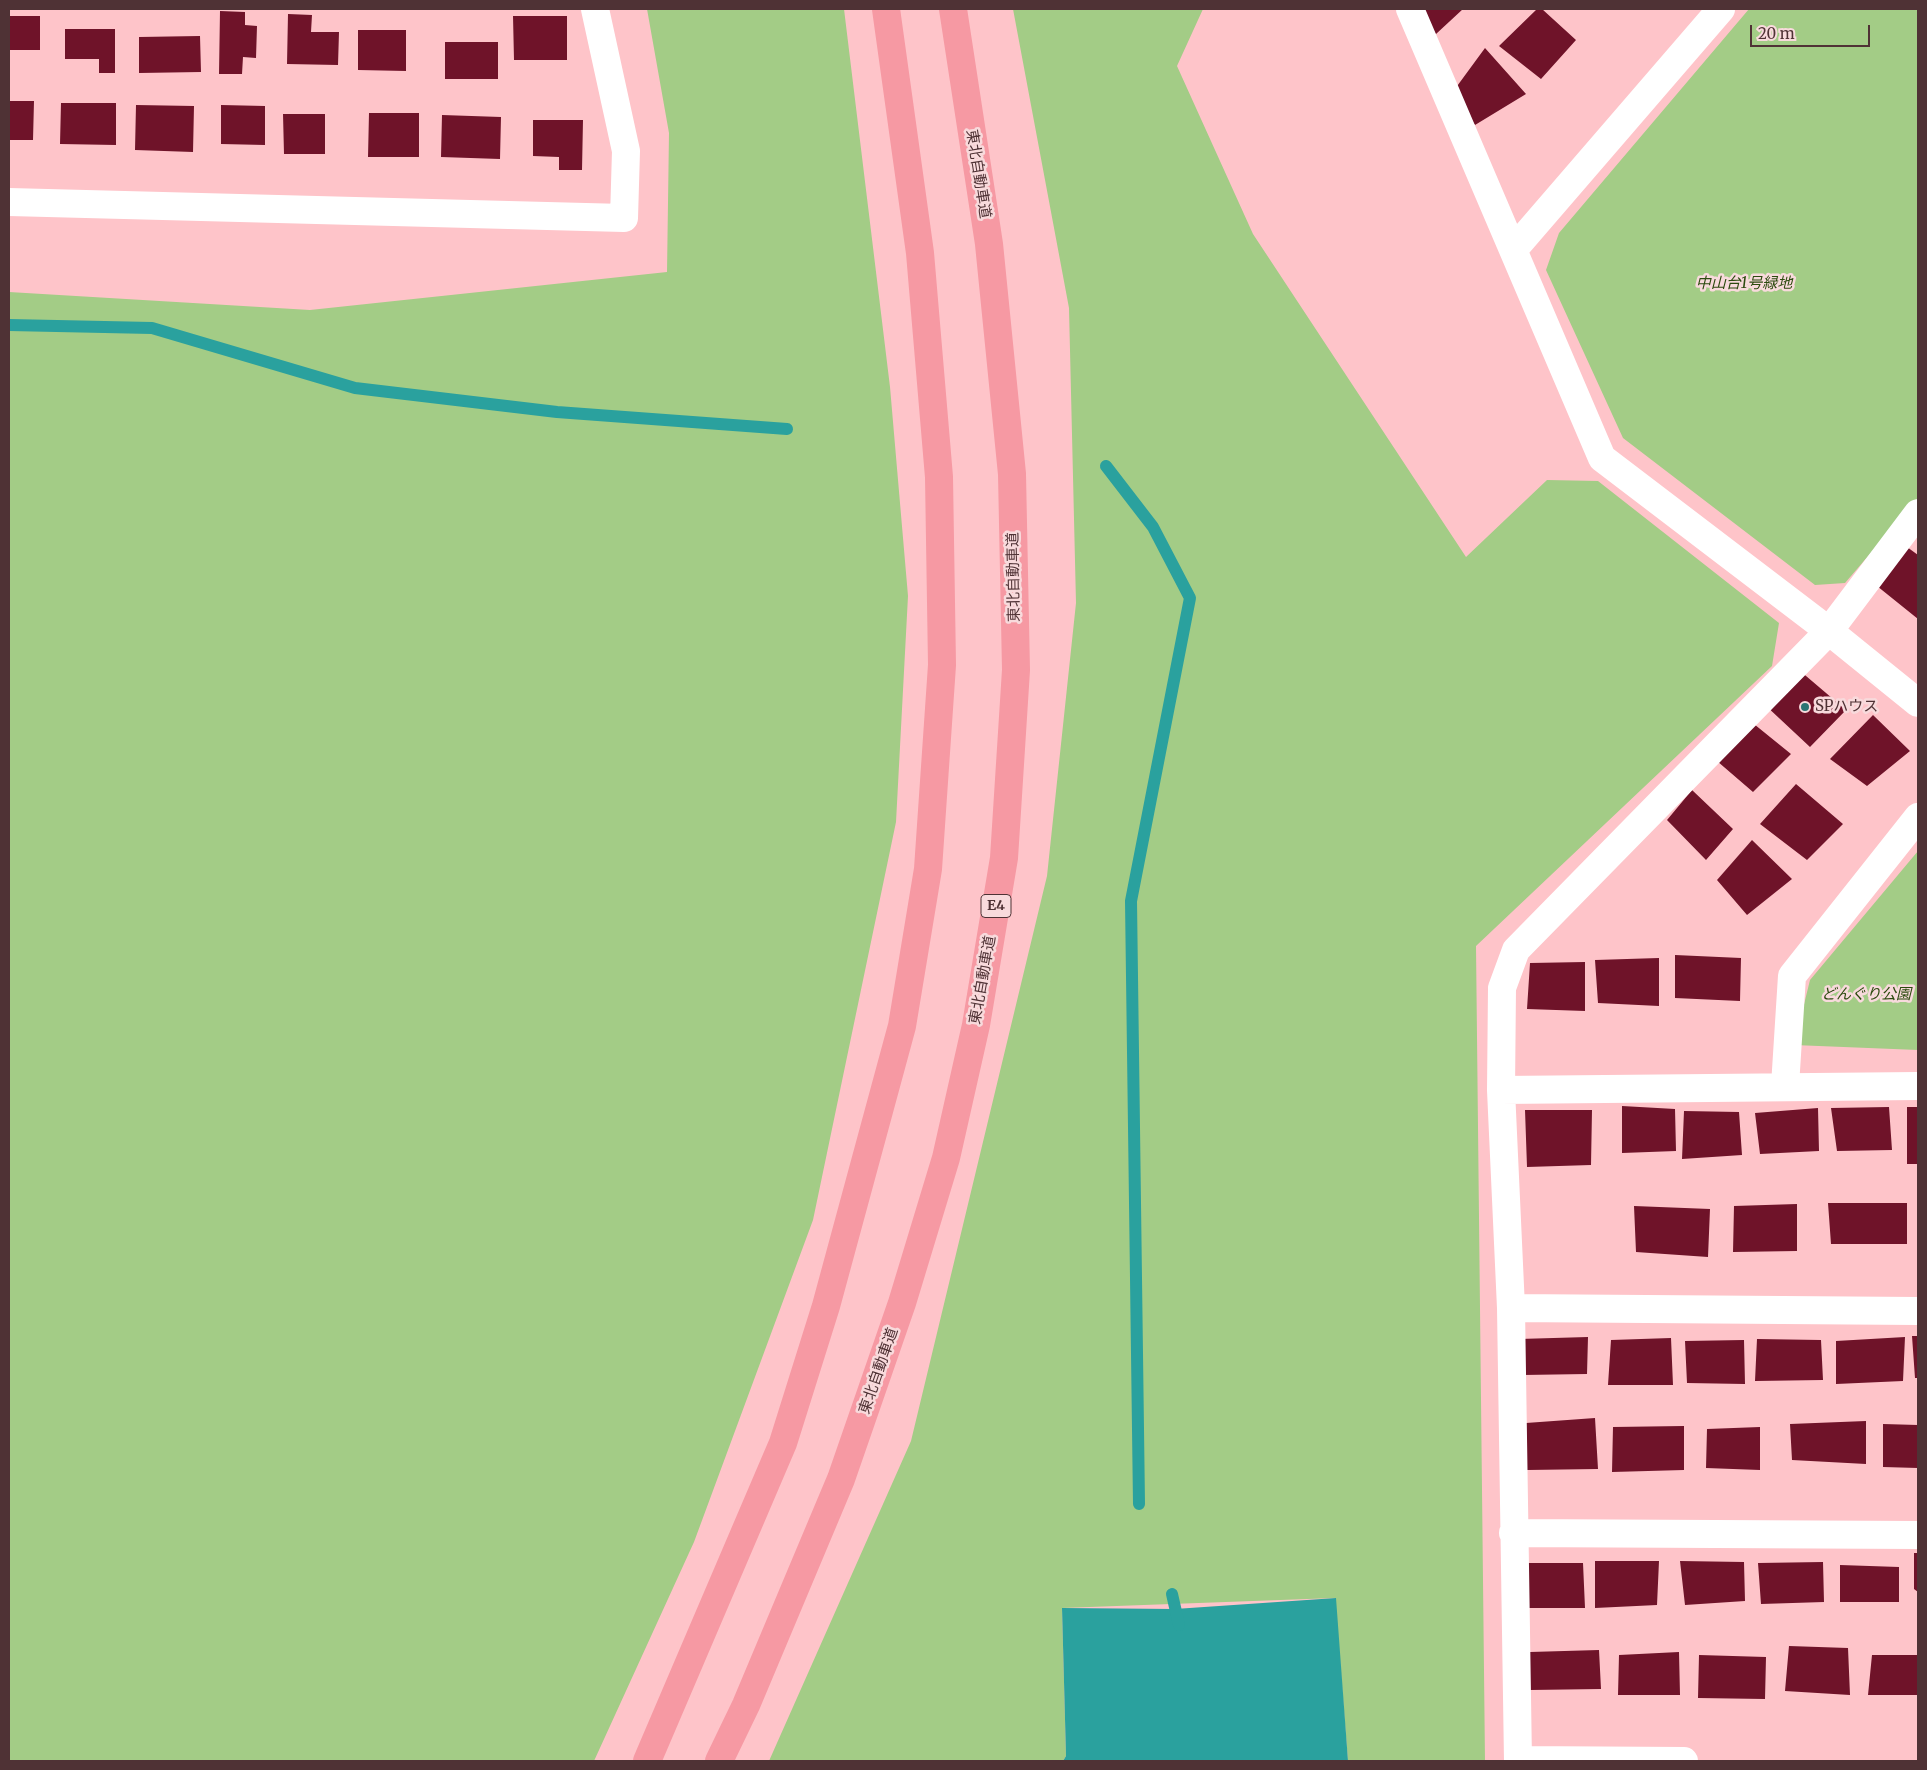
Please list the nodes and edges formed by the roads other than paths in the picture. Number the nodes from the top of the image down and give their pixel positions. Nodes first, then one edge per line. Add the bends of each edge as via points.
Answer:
1 (595, 9) edge
2 (886, 9) edge
3 (953, 9) edge
4 (1410, 9) edge
5 (1721, 9) edge
6 (9, 202) edge
7 (1514, 249) junction
8 (1918, 514) edge
9 (1829, 631) junction
10 (1918, 703) edge
11 (1918, 817) edge
12 (1785, 1086) junction
13 (1918, 1086) edge
14 (1501, 1090) junction
15 (1511, 1308) junction
16 (1918, 1311) edge
17 (1513, 1534) junction
18 (1918, 1535) edge
19 (647, 1761) edge
20 (719, 1761) edge
21 (1518, 1761) edge
22 (1684, 1761) edge

1 - 6 street via 626,151 624,218
2 - 19 highway via 920,253 939,477 942,665 928,870 902,1026 834,1278 786,1434 726,1582
3 - 20 highway, 東北自動車道 / E4 via 989,244 1012,474 1016,670 1004,858 976,1025 946,1158 902,1303 841,1479 746,1705
4 - 7 street
5 - 7 street
7 - 9 street via 1602,458
8 - 9 street
9 - 10 street
9 - 14 street via 1516,950 1502,988
11 - 12 street via 1792,976
12 - 13 street
12 - 14 street
14 - 15 street
15 - 16 street
15 - 17 street
17 - 18 street
17 - 21 street
21 - 22 street

